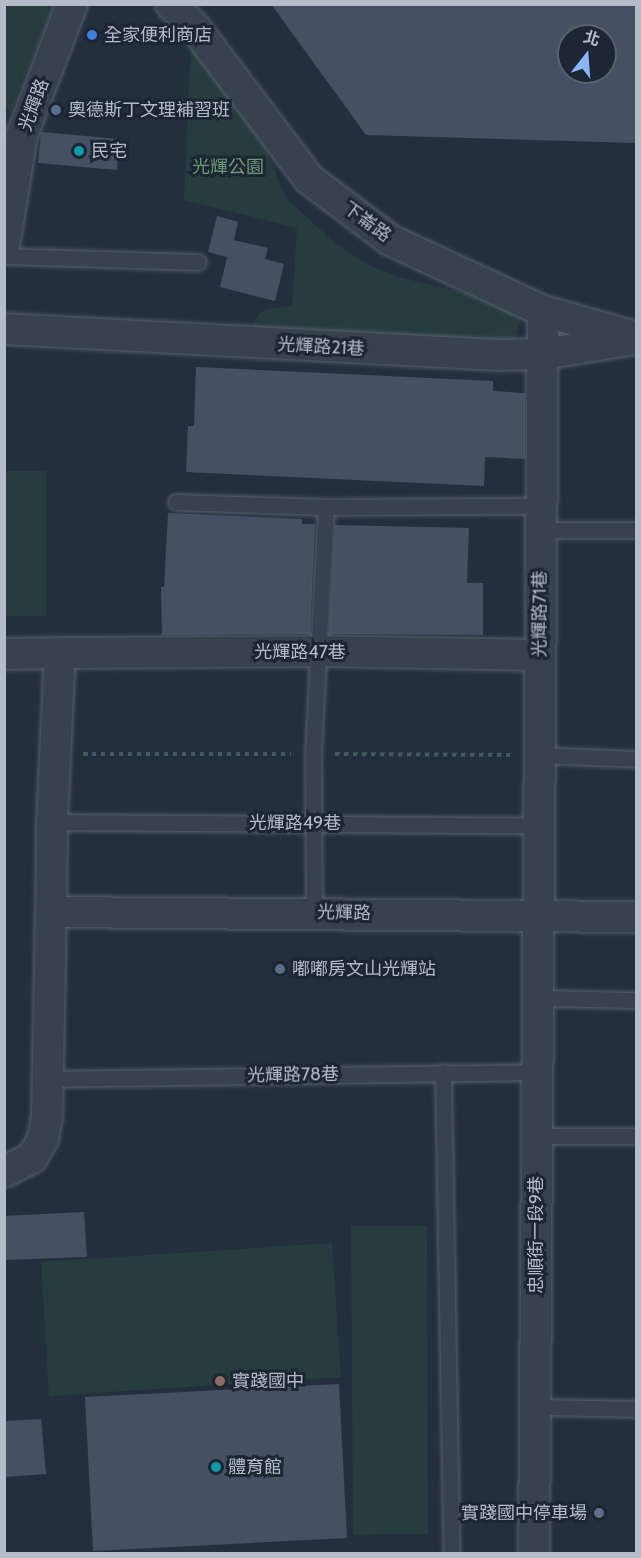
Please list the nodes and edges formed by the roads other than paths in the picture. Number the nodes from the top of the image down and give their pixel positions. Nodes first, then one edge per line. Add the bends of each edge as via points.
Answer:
1 (72, 4) edge
2 (171, 4) edge
3 (13, 131) edge
4 (4, 246) edge
5 (4, 256) edge
6 (198, 262) dead end
7 (543, 311) junction
8 (4, 329) edge
9 (636, 338) edge
10 (543, 354) junction
11 (176, 502) dead end
12 (326, 507) junction
13 (541, 518) junction
14 (636, 530) edge
15 (316, 651) junction
16 (60, 653) junction
17 (4, 654) edge
18 (540, 655) junction
19 (540, 755) junction
20 (636, 759) edge
21 (52, 822) junction
22 (312, 823) junction
23 (539, 825) junction
24 (51, 912) junction
25 (314, 912) junction
26 (538, 916) junction
27 (636, 917) edge
28 (538, 998) junction
29 (636, 1000) edge
30 (443, 1072) junction
31 (537, 1072) junction
32 (49, 1079) junction
33 (537, 1136) junction
34 (636, 1136) edge
35 (4, 1172) edge
36 (535, 1407) junction
37 (636, 1409) edge
38 (451, 1554) edge
39 (534, 1554) edge

1 - 3 street, 光輝路
2 - 7 street, 下崙路 via 196,28 309,179 390,240
3 - 4 street, 光輝路
5 - 6 lane
7 - 9 street, 下崙路
7 - 10 street, 光輝路71巷
8 - 10 street, 光輝路21巷 via 498,355
9 - 10 street, 光輝路21巷
10 - 13 street, 光輝路71巷
11 - 12 lane
12 - 13 lane
12 - 15 lane
13 - 14 lane
13 - 18 street, 光輝路71巷
15 - 16 street, 光輝路47巷
15 - 18 street, 光輝路47巷
15 - 22 lane
16 - 17 street
16 - 21 street
18 - 19 street, 光輝路71巷
19 - 20 lane
19 - 23 street, 光輝路71巷
21 - 22 lane, 光輝路49巷
21 - 24 street
22 - 23 lane, 光輝路49巷
22 - 25 lane
23 - 26 street, 光輝路71巷
24 - 25 street, 光輝路
24 - 32 street
25 - 26 street, 光輝路
26 - 27 street, 光輝路
26 - 28 street, 忠順街一段9巷
28 - 29 lane
28 - 31 street, 忠順街一段9巷
30 - 31 lane, 光輝路78巷
30 - 32 lane, 光輝路78巷
30 - 38 lane
31 - 33 street, 忠順街一段9巷
32 - 35 street via 43,1139 33,1158
33 - 34 lane
33 - 36 street, 忠順街一段9巷
36 - 37 lane
36 - 39 street, 忠順街一段9巷

